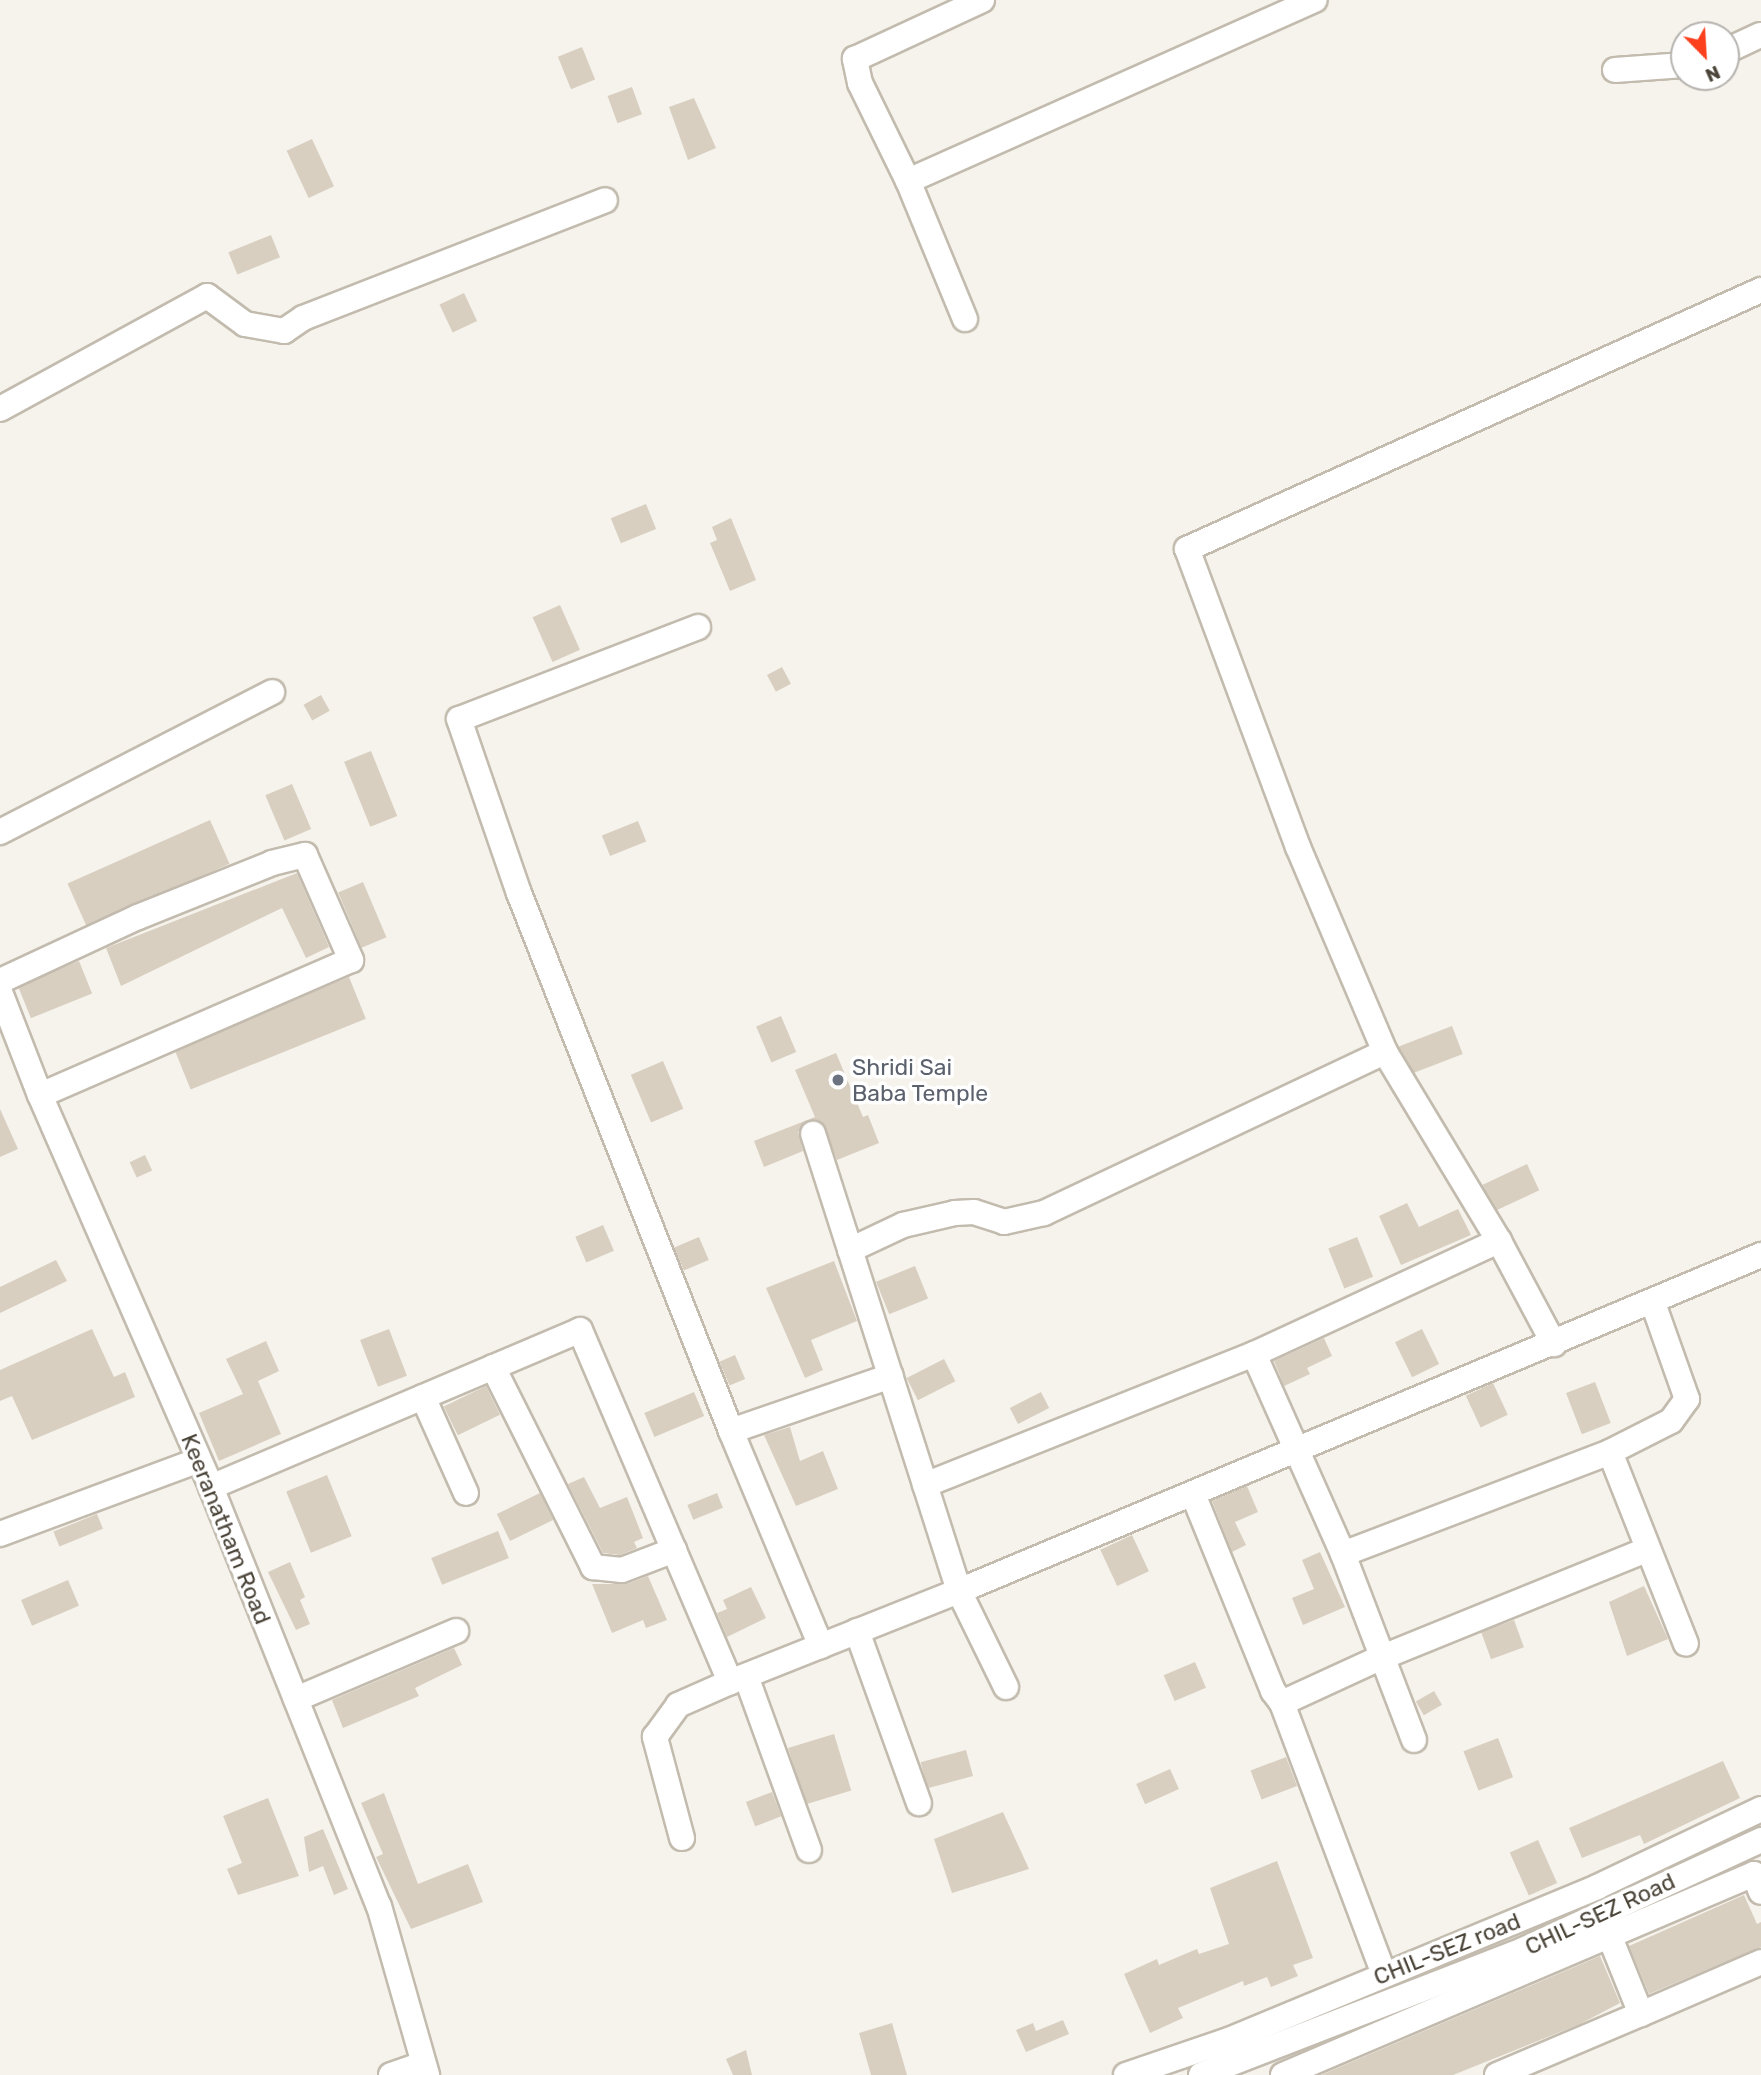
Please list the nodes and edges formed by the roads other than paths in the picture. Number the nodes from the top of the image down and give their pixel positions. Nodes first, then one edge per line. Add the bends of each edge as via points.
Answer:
1 (982, 0) edge
2 (1314, 0) edge
3 (1761, 35) edge
4 (1740, 45) edge
5 (1670, 66) edge
6 (1615, 70) dead end
7 (908, 181) junction
8 (605, 200) dead end
9 (1761, 290) edge
10 (965, 319) dead end
11 (0, 409) edge
12 (698, 627) dead end
13 (272, 692) dead end
14 (0, 832) edge
15 (0, 981) edge
16 (0, 992) edge
17 (1385, 1052) junction
18 (40, 1095) junction
19 (813, 1134) dead end
20 (1499, 1241) junction
21 (850, 1250) junction
22 (1761, 1255) edge
23 (1653, 1303) junction
24 (1554, 1344) junction
25 (1254, 1354) junction
26 (493, 1367) junction
27 (891, 1376) junction
28 (422, 1397) junction
29 (731, 1431) junction
30 (1297, 1451) junction
31 (1609, 1452) junction
32 (199, 1460) junction
33 (925, 1485) junction
34 (211, 1487) junction
35 (466, 1493) dead end
36 (1193, 1494) junction
37 (0, 1534) edge
38 (674, 1550) junction
39 (1646, 1550) junction
40 (1343, 1554) junction
41 (959, 1591) junction
42 (456, 1631) dead end
43 (857, 1631) junction
44 (1686, 1644) dead end
45 (821, 1646) junction
46 (1380, 1658) junction
47 (738, 1679) junction
48 (1006, 1687) dead end
49 (296, 1699) junction
50 (1282, 1703) junction
51 (1414, 1740) dead end
52 (919, 1803) dead end
53 (1761, 1809) edge
54 (682, 1838) dead end
55 (1761, 1840) edge
56 (809, 1850) dead end
57 (1761, 1892) edge
58 (1602, 1914) junction
59 (1611, 1939) junction
60 (1761, 1962) edge
61 (1384, 1975) junction
62 (1641, 2014) junction
63 (425, 2070) edge
64 (391, 2075) edge
65 (1126, 2075) edge
66 (1201, 2075) edge
67 (1283, 2075) edge
68 (1497, 2075) edge

1 - 7 street via 855,60 860,83
2 - 7 street
3 - 4 street
5 - 6 street
7 - 10 street
8 - 11 street via 303,318 284,331 245,324 207,296
9 - 17 street via 1187,549 1298,847
12 - 29 street via 459,719 492,823 506,847 519,893
13 - 14 street
15 - 18 street via 138,917 272,863 305,855 351,960
16 - 18 street, Keeranatham Road
17 - 20 street
17 - 21 street via 1044,1213 1004,1222 974,1212 955,1213 903,1224
18 - 32 street, Keeranatham Road
19 - 21 street
20 - 24 street
20 - 25 street
21 - 27 street
22 - 23 street
23 - 24 street
23 - 31 street via 1687,1399 1671,1421
24 - 30 street
25 - 30 street
25 - 33 street
26 - 28 street
26 - 38 street via 593,1567 622,1570
26 - 38 street via 580,1330
27 - 29 street
27 - 33 street
28 - 34 street
28 - 35 street
29 - 45 street
30 - 36 street
30 - 40 street
31 - 39 street
31 - 40 street
32 - 34 street, Keeranatham Road
32 - 37 street
33 - 41 street
34 - 49 street, Keeranatham Road
36 - 41 street
36 - 50 street via 1273,1691
38 - 47 street
39 - 44 street
39 - 46 street
40 - 46 street
41 - 43 street
41 - 48 street
42 - 49 street
43 - 45 street
43 - 52 street
45 - 47 street
46 - 50 street
46 - 51 street
47 - 54 street via 678,1705 655,1737
47 - 56 street
49 - 63 street, Keeranatham Road via 379,1906
50 - 61 street
53 - 61 street, CHIL-SEZ road via 1597,1887
55 - 58 street, CHIL-SEZ Road
57 - 59 street via 1755,1874
58 - 59 street
58 - 66 street, CHIL-SEZ Road via 1523,1950
59 - 62 street
59 - 67 street
60 - 62 street
61 - 65 street, CHIL-SEZ road via 1226,2042
62 - 68 street
63 - 64 street

